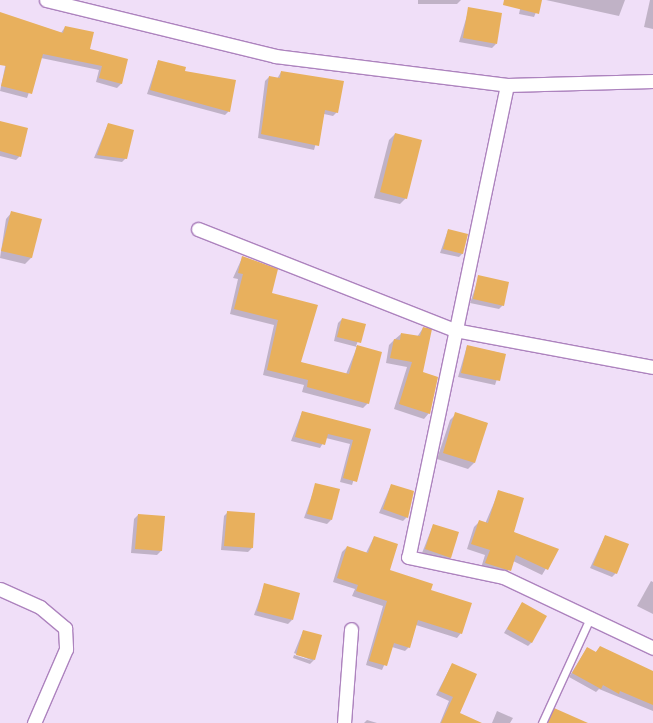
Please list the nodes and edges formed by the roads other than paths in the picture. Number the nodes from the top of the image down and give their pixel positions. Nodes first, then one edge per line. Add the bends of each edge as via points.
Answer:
1 (46, 0) edge
2 (90, 6) edge
3 (653, 82) edge
4 (507, 85) junction
5 (198, 229) dead end
6 (455, 330) junction
7 (653, 367) edge
8 (0, 589) edge
9 (591, 616) junction
10 (351, 629) dead end
11 (653, 648) edge
12 (34, 723) edge
13 (344, 723) edge
14 (542, 723) edge

1 - 2 street
2 - 4 street via 275,56
3 - 4 street
4 - 6 street
5 - 6 street
6 - 7 street
6 - 9 street via 408,557 504,577
8 - 12 street via 40,607 65,628 66,649
9 - 11 street
9 - 14 lane
10 - 13 street

